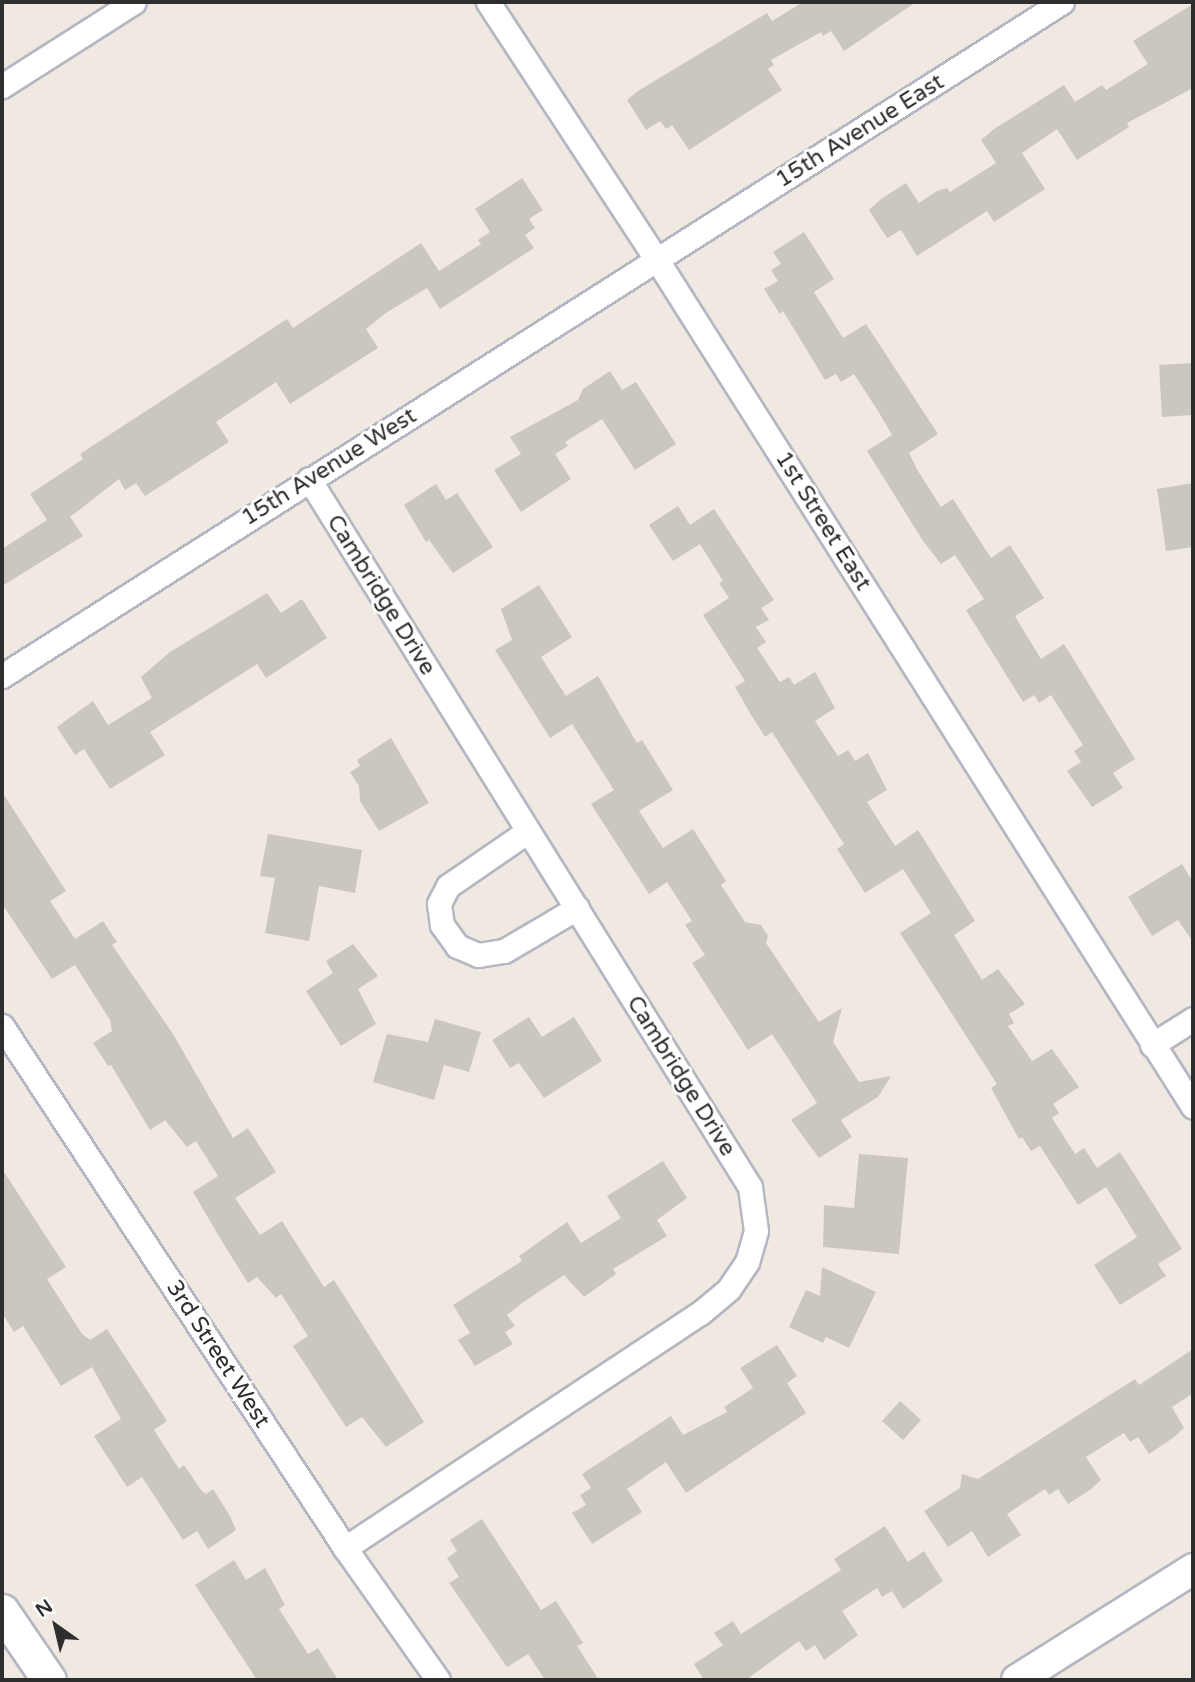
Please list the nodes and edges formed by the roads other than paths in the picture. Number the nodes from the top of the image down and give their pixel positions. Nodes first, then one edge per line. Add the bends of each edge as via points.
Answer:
1 (134, 2) edge
2 (488, 2) edge
3 (1062, 2) edge
4 (2, 86) edge
5 (657, 260) junction
6 (309, 480) junction
7 (2, 676) edge
8 (528, 831) junction
9 (577, 908) junction
10 (1193, 1019) edge
11 (2, 1026) edge
12 (1152, 1045) junction
13 (1193, 1107) edge
14 (345, 1548) junction
15 (1193, 1569) edge
16 (2, 1611) edge
17 (48, 1680) edge
18 (438, 1680) edge
19 (1017, 1680) edge

1 - 4 street
2 - 5 street, 1st Street East
3 - 5 street, 15th Avenue East
5 - 6 street, 15th Avenue West
5 - 12 street, 1st Street East
6 - 7 street, 15th Avenue West
6 - 8 street, Cambridge Drive
8 - 9 street, Cambridge Drive
8 - 9 street via 448,886 439,904 442,925 457,946 478,955 504,951
9 - 14 street, Cambridge Drive via 750,1187 756,1231 747,1262 729,1289 700,1313
10 - 12 street
11 - 14 street, 3rd Street West
12 - 13 street, 1st Street East
14 - 18 street, 3rd Street West
15 - 19 street
16 - 17 main road

